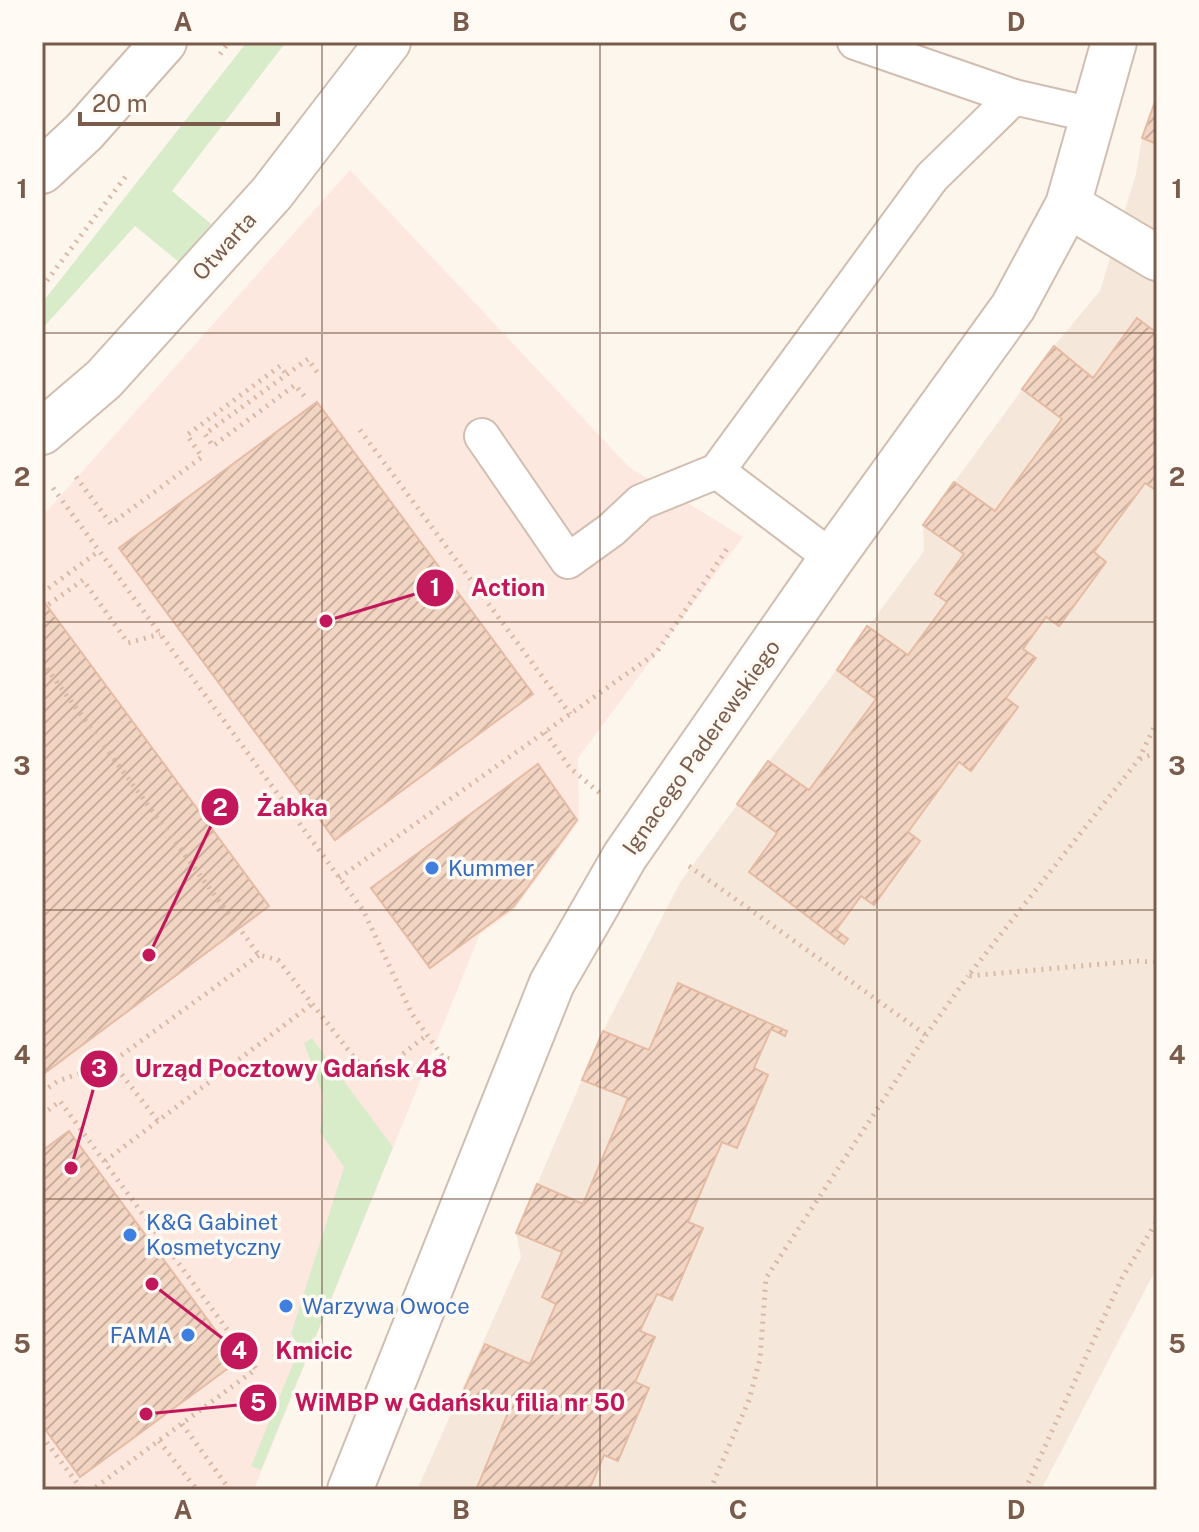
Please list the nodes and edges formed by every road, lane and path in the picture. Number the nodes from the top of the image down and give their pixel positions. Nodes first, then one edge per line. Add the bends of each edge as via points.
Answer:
1 (164, 42) edge
2 (388, 42) edge
3 (855, 42) edge
4 (1114, 42) edge
5 (1014, 97) junction
6 (1093, 115) junction
7 (42, 171) edge
8 (1068, 205) junction
9 (1157, 258) edge
10 (286, 374) junction
11 (319, 375) dead end
12 (304, 396) dead end
13 (360, 430) dead end
14 (42, 432) edge
15 (482, 436) dead end
16 (69, 468) dead end
17 (717, 471) junction
18 (60, 498) dead end
19 (759, 502) junction
20 (99, 551) junction
21 (832, 558) junction
22 (42, 593) edge
23 (42, 609) edge
24 (160, 634) junction
25 (42, 662) edge
26 (570, 714) junction
27 (1157, 721) edge
28 (545, 732) junction
29 (1157, 752) edge
30 (1139, 759) junction
31 (570, 768) dead end
32 (677, 857) dead end
33 (339, 878) junction
34 (259, 955) junction
35 (1157, 962) edge
36 (968, 976) junction
37 (312, 1004) junction
38 (427, 1035) junction
39 (926, 1035) junction
40 (451, 1059) dead end
41 (112, 1062) junction
42 (42, 1092) edge
43 (42, 1115) edge
44 (158, 1121) junction
45 (105, 1161) junction
46 (1157, 1221) edge
47 (182, 1424) junction
48 (42, 1436) edge
49 (159, 1441) junction
50 (82, 1490) edge
51 (92, 1490) edge
52 (197, 1490) edge
53 (230, 1490) edge
54 (350, 1490) edge
55 (710, 1490) edge
56 (1025, 1490) edge

1 - 7 street
2 - 14 street, Otwarta via 262,204 104,379
3 - 5 lane
4 - 6 street, Ignacego Paderewskiego
5 - 6 lane
5 - 17 lane via 932,177
6 - 8 street, Ignacego Paderewskiego
8 - 9 street
8 - 21 street, Ignacego Paderewskiego via 1013,307
10 - 11 path via 308,359
10 - 12 path via 205,434 213,446 295,385
10 - 16 path via 280,366 187,435 202,457 111,524
13 - 26 path
15 - 17 lane via 568,561 641,502
17 - 19 lane
18 - 20 path
19 - 21 lane
19 - 26 path via 656,653
20 - 22 path
20 - 24 path
21 - 54 street, Ignacego Paderewskiego via 625,856 552,983
23 - 24 path via 83,580 128,643
24 - 33 path
25 - 34 path
26 - 28 path
27 - 30 path
28 - 31 path
28 - 33 path
29 - 30 path
30 - 36 path
32 - 39 path
33 - 38 path via 363,910
34 - 37 path via 278,960
34 - 41 path
35 - 36 path
36 - 39 path
37 - 38 path via 371,1079
37 - 44 path
38 - 40 path via 443,1057
39 - 55 path via 766,1278 760,1359 749,1400
41 - 42 path
41 - 44 path
43 - 45 path via 60,1101
44 - 45 path
45 - 47 path via 256,1369
46 - 56 path via 1122,1278
47 - 49 path
47 - 53 path
48 - 50 path
49 - 51 path
49 - 52 path

